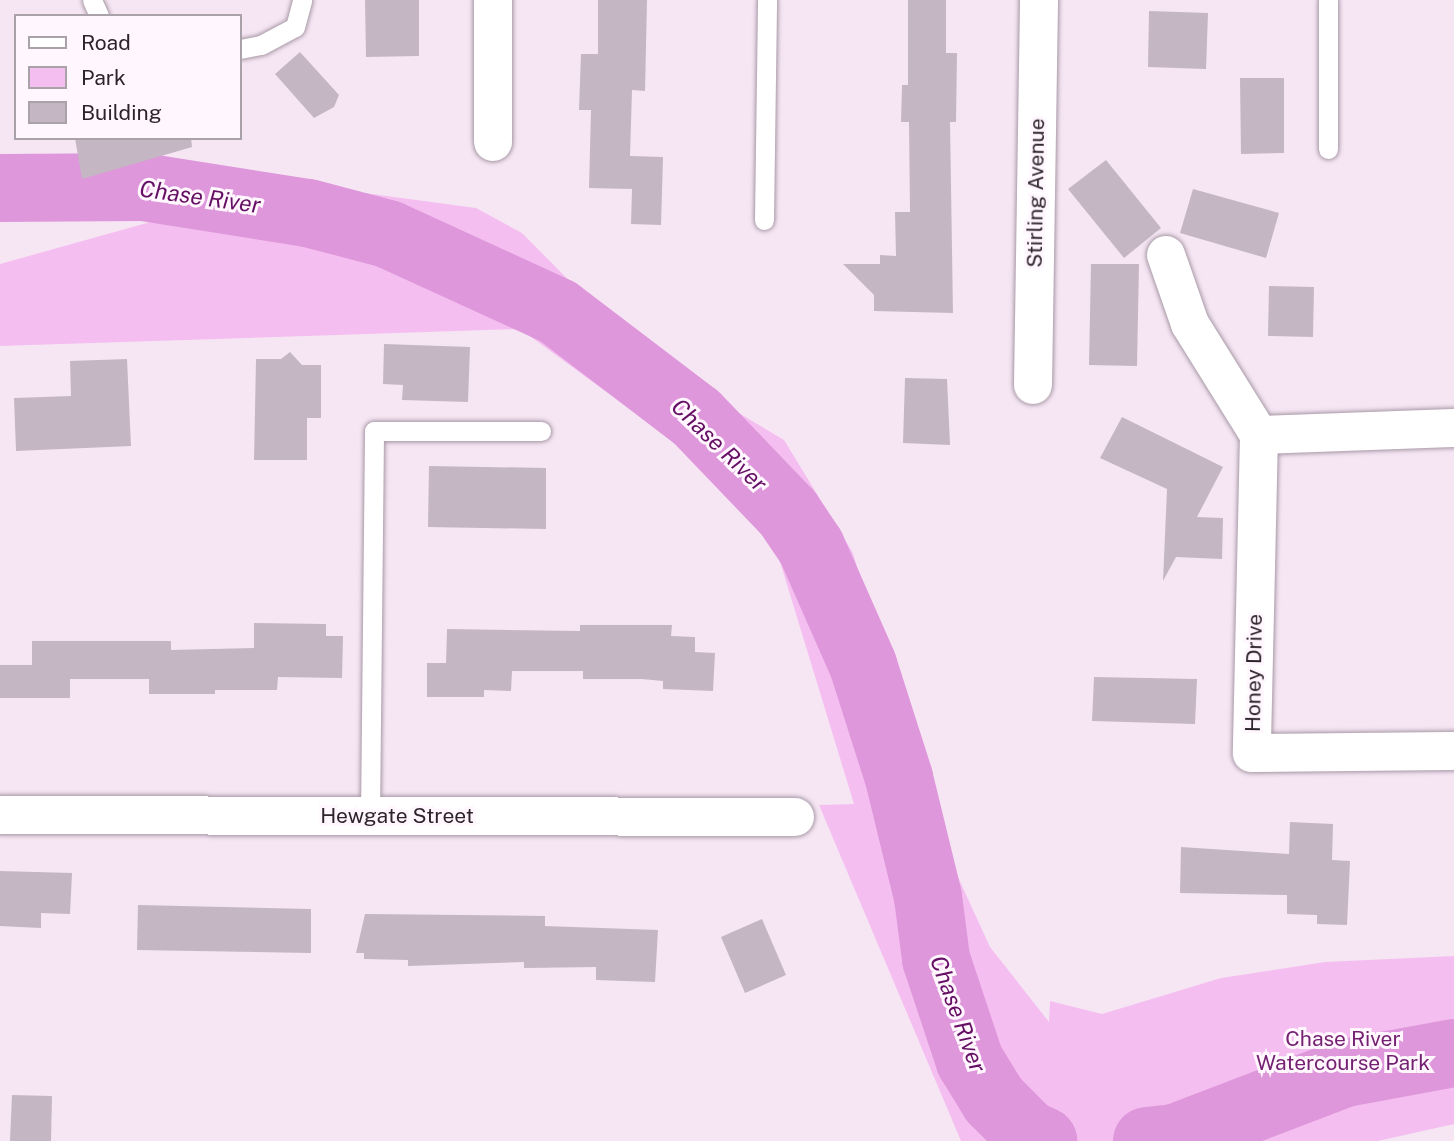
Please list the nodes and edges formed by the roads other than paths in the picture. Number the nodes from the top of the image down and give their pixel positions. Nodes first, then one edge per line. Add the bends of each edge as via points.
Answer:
1 (302, 0) edge
2 (493, 0) edge
3 (766, 0) edge
4 (1039, 0) edge
5 (1328, 0) edge
6 (242, 49) edge
7 (493, 142) dead end
8 (1328, 149) dead end
9 (764, 220) dead end
10 (1166, 256) dead end
11 (1033, 385) dead end
12 (1454, 428) edge
13 (541, 431) dead end
14 (1259, 435) junction
15 (1454, 751) edge
16 (0, 815) edge
17 (370, 816) junction
18 (794, 817) dead end

1 - 6 lane via 295,27 261,46
2 - 7 street
3 - 9 lane
4 - 11 street, Stirling Avenue
5 - 8 lane
10 - 14 street via 1190,324
12 - 14 street
13 - 17 lane via 374,431
14 - 15 street, Honey Drive via 1252,753
16 - 17 street, Hewgate Street
17 - 18 street, Hewgate Street

